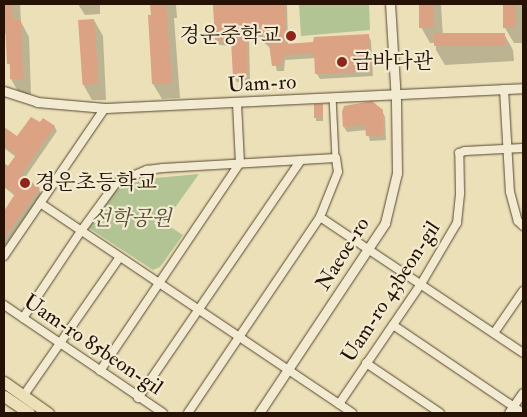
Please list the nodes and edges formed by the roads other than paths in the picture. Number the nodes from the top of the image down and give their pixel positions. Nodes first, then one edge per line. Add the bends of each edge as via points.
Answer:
1 (390, 4) edge
2 (523, 88) edge
3 (504, 89) junction
4 (4, 91) edge
5 (394, 93) junction
6 (333, 97) junction
7 (237, 103) junction
8 (105, 108) junction
9 (523, 148) edge
10 (508, 149) junction
11 (336, 158) junction
12 (300, 160) junction
13 (240, 162) junction
14 (40, 203) junction
15 (320, 217) junction
16 (523, 226) edge
17 (81, 230) junction
18 (369, 248) junction
19 (4, 256) edge
20 (120, 257) junction
21 (159, 283) junction
22 (421, 284) junction
23 (523, 291) edge
24 (4, 305) edge
25 (198, 310) junction
26 (24, 318) junction
27 (393, 325) junction
28 (494, 333) junction
29 (240, 338) junction
30 (60, 345) junction
31 (523, 353) edge
32 (366, 363) junction
33 (100, 371) junction
34 (289, 371) junction
35 (4, 382) edge
36 (523, 393) edge
37 (24, 395) junction
38 (4, 397) edge
39 (138, 398) junction
40 (339, 404) junction
41 (511, 410) edge
42 (264, 411) edge
43 (29, 413) edge
44 (48, 413) edge
45 (163, 413) edge
46 (188, 413) edge
47 (352, 413) edge
48 (440, 413) edge
49 (523, 413) edge

1 - 5 street, Naeoe-ro
2 - 3 street, Uam-ro
3 - 5 street, Uam-ro
3 - 10 street
4 - 8 street, Uam-ro via 37,102
5 - 6 street, Uam-ro
5 - 18 street, Naeoe-ro via 397,173 385,223
6 - 7 street, Uam-ro
6 - 11 street
7 - 8 street, Uam-ro
7 - 13 street
8 - 14 street
9 - 10 street
10 - 16 street via 510,192 518,221
10 - 22 street, Uam-ro 43beon-gil via 459,153 460,192 456,223
11 - 12 street
11 - 15 street via 338,172
12 - 13 street
12 - 25 street
13 - 17 street via 148,170 116,183
13 - 21 street
14 - 17 street
14 - 19 street
15 - 18 street
15 - 29 street
17 - 20 street
17 - 26 street
18 - 22 street
18 - 34 street, Naeoe-ro
20 - 21 street
20 - 30 street
21 - 25 street
21 - 33 street
22 - 27 street, Uam-ro 43beon-gil
22 - 28 street
23 - 28 street
24 - 26 street, Uam-ro 85beon-gil
25 - 29 street
25 - 39 street
26 - 30 street, Uam-ro 85beon-gil
27 - 32 street, Uam-ro 43beon-gil
27 - 41 street
28 - 31 street
29 - 34 street
29 - 46 street
30 - 33 street, Uam-ro 85beon-gil
30 - 37 street
32 - 40 street, Uam-ro 43beon-gil
32 - 48 street
33 - 39 street, Uam-ro 85beon-gil
34 - 40 street
34 - 42 street, Naeoe-ro
35 - 37 main road
36 - 41 street
37 - 44 main road
38 - 43 main road
39 - 45 street, Uam-ro 85beon-gil
40 - 47 street
41 - 49 street

